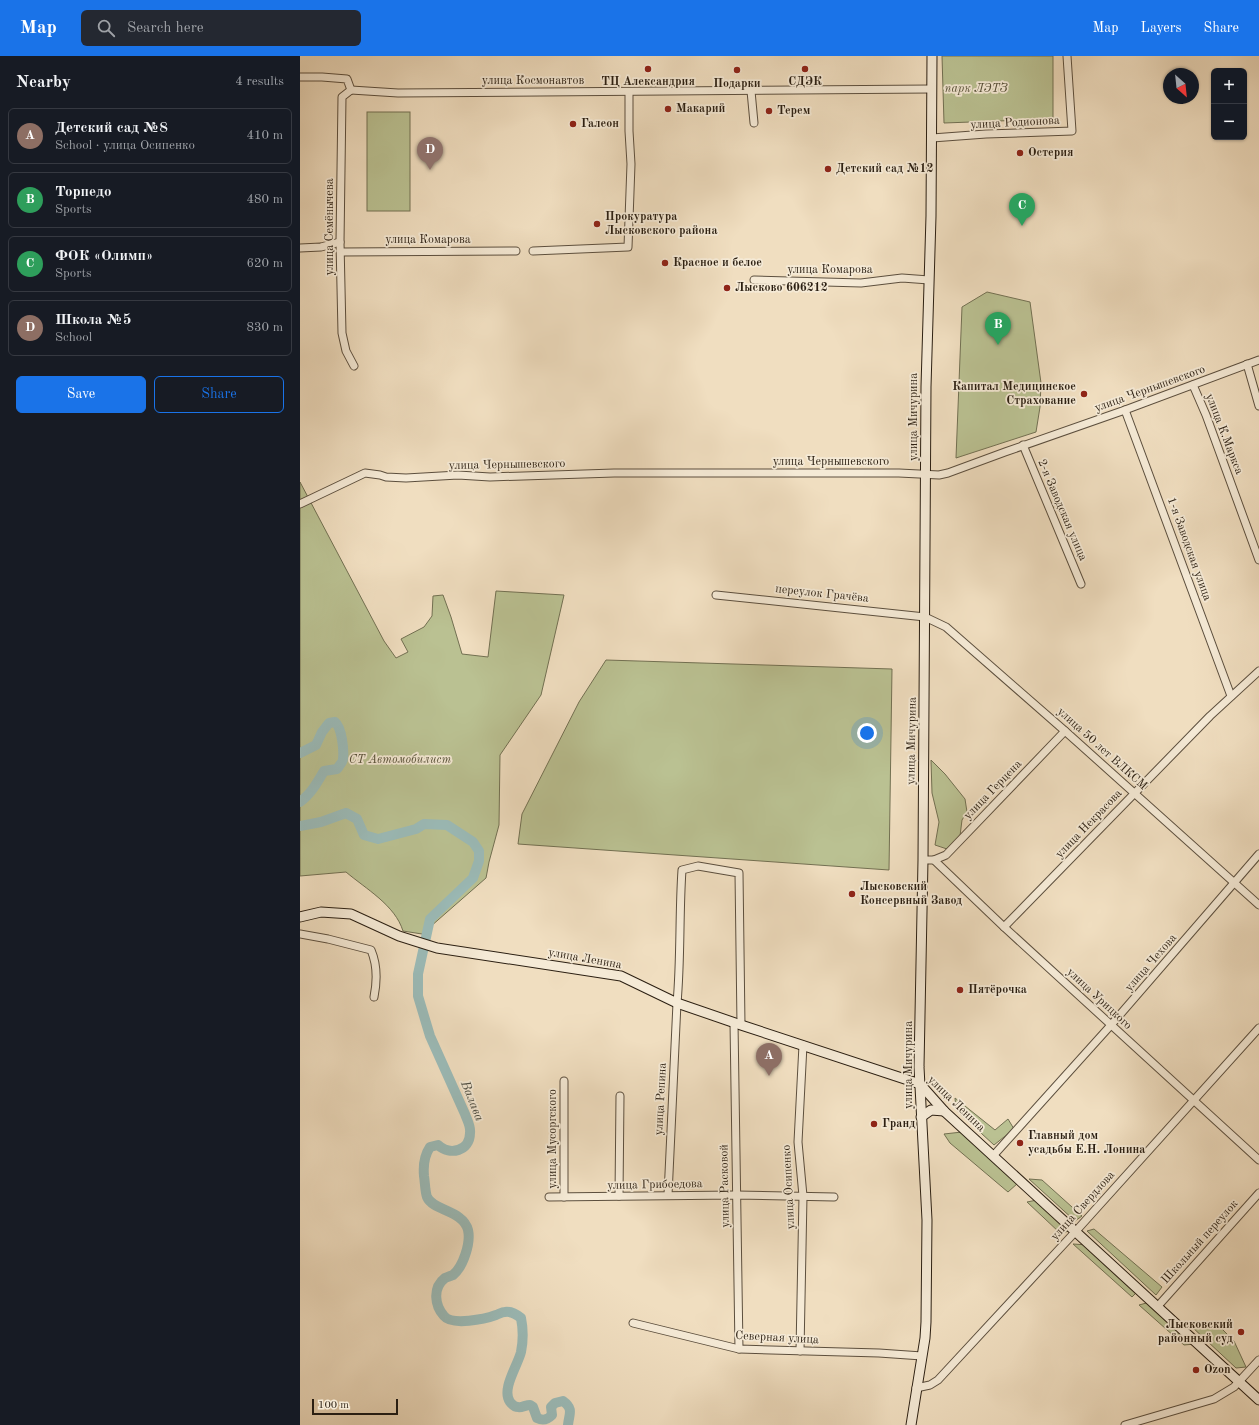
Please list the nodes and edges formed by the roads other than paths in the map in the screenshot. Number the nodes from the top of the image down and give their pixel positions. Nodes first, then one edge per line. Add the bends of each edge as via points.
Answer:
1 (932, 56) edge
2 (1067, 56) edge
3 (300, 78) edge
4 (931, 89) junction
5 (351, 90) junction
6 (750, 91) junction
7 (629, 92) junction
8 (754, 123) dead end
9 (932, 138) junction
10 (340, 242) junction
11 (300, 248) edge
12 (516, 251) dead end
13 (533, 251) dead end
14 (341, 252) junction
15 (754, 280) dead end
16 (929, 280) junction
17 (1259, 360) edge
18 (1247, 364) junction
19 (354, 366) dead end
20 (1193, 385) junction
21 (1259, 406) edge
22 (1125, 410) junction
23 (1023, 445) junction
24 (926, 474) junction
25 (300, 504) edge
26 (1259, 560) edge
27 (1081, 584) dead end
28 (716, 594) dead end
29 (925, 617) junction
30 (1259, 671) edge
31 (1231, 696) junction
32 (1065, 731) junction
33 (1134, 793) junction
34 (1259, 854) edge
35 (923, 860) junction
36 (934, 860) junction
37 (739, 873) joint
38 (1234, 882) junction
39 (1259, 905) edge
40 (300, 917) edge
41 (1004, 927) junction
42 (300, 934) edge
43 (374, 997) dead end
44 (677, 1003) junction
45 (737, 1024) junction
46 (1111, 1025) junction
47 (1259, 1028) edge
48 (803, 1045) junction
49 (564, 1081) dead end
50 (920, 1084) junction
51 (620, 1096) dead end
52 (1194, 1100) junction
53 (944, 1111) junction
54 (921, 1117) junction
55 (993, 1156) junction
56 (1259, 1160) edge
57 (1259, 1193) edge
58 (736, 1194) junction
59 (619, 1196) junction
60 (668, 1196) junction
61 (803, 1196) junction
62 (549, 1197) dead end
63 (564, 1197) junction
64 (834, 1197) dead end
65 (1076, 1231) junction
66 (1158, 1306) junction
67 (632, 1323) dead end
68 (739, 1349) junction
69 (800, 1351) junction
70 (922, 1356) junction
71 (1259, 1360) edge
72 (1239, 1382) junction
73 (916, 1388) junction
74 (1259, 1400) edge
75 (911, 1425) edge
76 (1125, 1425) edge

1 - 4 main road, улица Мичурина
2 - 9 street, улица Родионова via 1072,131
3 - 5 street via 347,79
4 - 6 street, улица Космонавтов
4 - 9 main road, улица Мичурина
5 - 7 street, улица Космонавтов via 398,94
5 - 10 street, улица Семёнычева via 342,96
6 - 7 street, улица Космонавтов
6 - 8 street
7 - 13 street via 631,164 628,248
9 - 16 main road, улица Мичурина
10 - 11 street via 321,247
10 - 14 street, улица Семёнычева
12 - 14 street, улица Комарова
14 - 19 street, улица Семёнычева via 342,333 346,351
15 - 16 street, улица Комарова via 860,283 902,278
16 - 24 main road, улица Мичурина
17 - 18 street, улица Чернышевского
18 - 20 street, улица Чернышевского
18 - 21 street
20 - 22 street, улица Чернышевского
20 - 26 street, улица К.Маркса
22 - 23 street, улица Чернышевского
22 - 31 street, 1-я Заводская улица
23 - 24 street, улица Чернышевского via 948,473
23 - 27 street, 2-я Заводская улица
24 - 25 street, улица Чернышевского via 614,473 406,478 365,474
24 - 29 main road, улица Мичурина
28 - 29 street, переулок Грачёва
29 - 32 street, улица 50 лет ВЛКСМ via 946,627
29 - 35 main road, улица Мичурина
30 - 31 street, улица Некрасова
31 - 33 street, улица Некрасова
32 - 33 street, улица 50 лет ВЛКСМ
32 - 36 street, улица Герцена via 946,855
33 - 38 street, улица 50 лет ВЛКСМ
33 - 41 street, улица Некрасова
34 - 38 street, улица Чехова
35 - 36 street
35 - 50 main road, улица Мичурина
36 - 41 street, улица Урицкого
37 - 44 street, улица Репина via 698,866 682,870
37 - 45 street, улица Расковой
38 - 39 street, улица 50 лет ВЛКСМ
38 - 46 street, улица Чехова
40 - 44 main road, улица Ленина via 321,912 351,914 399,936 437,948 621,976
41 - 46 street, улица Урицкого
42 - 43 street via 371,950 375,958
44 - 45 main road, улица Ленина
44 - 60 street, улица Репина
45 - 48 main road, улица Ленина
45 - 58 street, улица Расковой
46 - 52 street, улица Урицкого
46 - 55 street, улица Чехова
47 - 52 street, улица Свердлова
48 - 50 main road, улица Ленина
48 - 61 street, улица Осипенко via 798,1142
49 - 63 street, улица Мусоргского
50 - 53 main road, улица Ленина
50 - 54 main road, улица Мичурина
51 - 59 street
52 - 56 street, улица Урицкого
52 - 65 street, улица Свердлова
53 - 54 main road via 931,1110
53 - 55 main road, улица Ленина
54 - 70 main road, улица Мичурина via 926,1220 926,1322
55 - 65 main road, улица Ленина
57 - 66 street, Школьный переулок
58 - 60 street, улица Грибоедова
58 - 61 street, улица Грибоедова
58 - 68 street, улица Расковой
59 - 60 street, улица Грибоедова
59 - 63 street, улица Грибоедова
61 - 64 street, улица Грибоедова
61 - 69 street, улица Осипенко
62 - 63 street, улица Грибоедова
65 - 66 main road, улица Ленина
65 - 73 street, улица Свердлова via 938,1380 930,1386
66 - 72 main road, улица Ленина
67 - 68 street, Северная улица
68 - 69 street, Северная улица
69 - 70 street, Северная улица
70 - 73 main road, улица Мичурина
71 - 72 street
72 - 74 main road, улица Ленина
72 - 76 street via 1214,1399
73 - 75 main road, улица Мичурина

